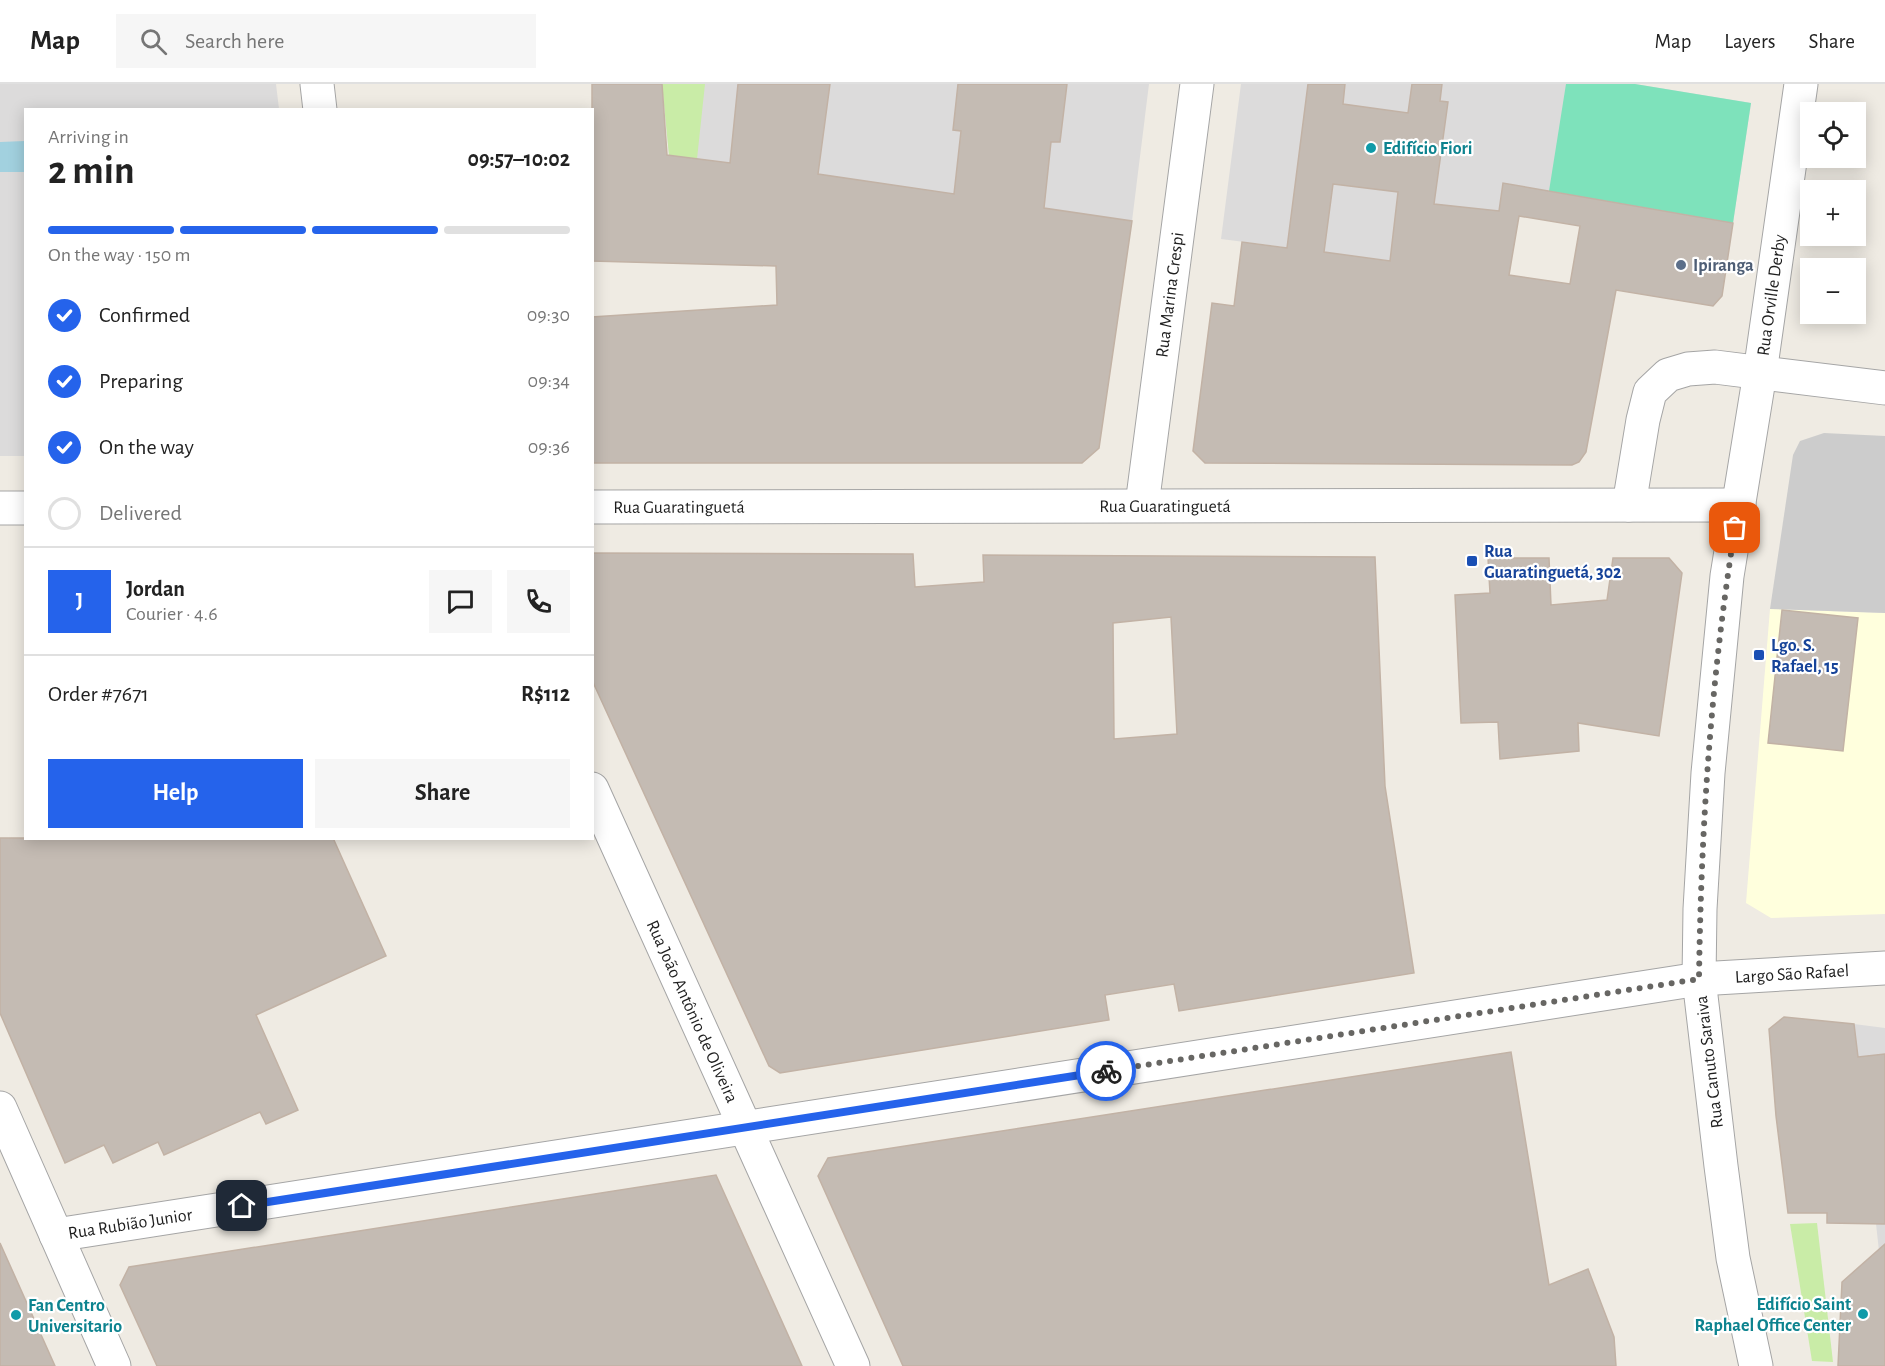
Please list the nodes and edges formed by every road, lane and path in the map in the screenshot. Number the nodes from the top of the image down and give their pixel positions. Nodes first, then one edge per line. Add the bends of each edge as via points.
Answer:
1 (316, 84) edge
2 (1197, 84) edge
3 (1801, 84) edge
4 (320, 108) edge
5 (1761, 373) junction
6 (1885, 388) edge
7 (1629, 505) junction
8 (1738, 505) junction
9 (1142, 506) junction
10 (594, 507) edge
11 (0, 508) edge
12 (24, 508) edge
13 (594, 793) edge
14 (1885, 968) edge
15 (1699, 979) junction
16 (0, 1108) edge
17 (746, 1127) junction
18 (57, 1235) junction
19 (114, 1366) edge
20 (853, 1366) edge
21 (1756, 1366) edge

1 - 4 street
2 - 9 street, Rua Marina Crespi
3 - 5 street, Rua Orville Derby
5 - 6 street
5 - 7 street via 1715,367 1688,369 1668,375 1650,392
5 - 8 street, Rua Orville Derby
7 - 8 street, Rua Guaratinguetá
7 - 9 street, Rua Guaratinguetá
8 - 15 street, Rua Canuto Saraiva via 1727,576 1702,845
9 - 10 street, Rua Guaratinguetá
11 - 12 street
13 - 17 street, Rua João Antônio de Oliveira
14 - 15 street, Largo São Rafael
15 - 17 street, Rua Rubião Junior
15 - 21 street, Rua Canuto Saraiva via 1733,1258
16 - 18 street
17 - 18 street, Rua Rubião Junior
17 - 20 street, Rua João Antônio de Oliveira
18 - 19 street

